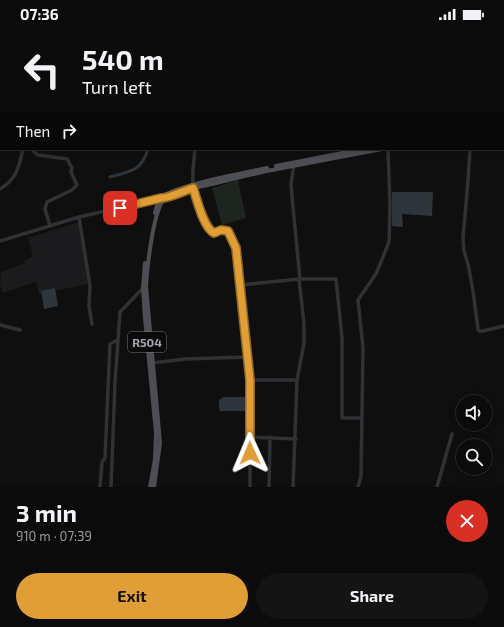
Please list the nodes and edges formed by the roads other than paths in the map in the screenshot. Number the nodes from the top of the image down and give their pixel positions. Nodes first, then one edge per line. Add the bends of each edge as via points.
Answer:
1 (23, 150) edge
2 (33, 150) edge
3 (195, 150) edge
4 (358, 150) edge
5 (376, 150) edge
6 (388, 150) edge
7 (470, 150) edge
8 (294, 164) junction
9 (193, 186) junction
10 (0, 189) edge
11 (163, 198) junction
12 (79, 217) junction
13 (50, 226) junction
14 (0, 241) edge
15 (300, 279) junction
16 (240, 285) junction
17 (143, 288) junction
18 (92, 324) dead end
19 (0, 325) edge
20 (504, 326) edge
21 (20, 330) dead end
22 (118, 340) junction
23 (248, 357) junction
24 (152, 363) junction
25 (250, 380) junction
26 (297, 380) junction
27 (362, 418) junction
28 (452, 434) dead end
29 (250, 437) junction
30 (270, 437) junction
31 (295, 438) junction
32 (100, 487) edge
33 (111, 487) edge
34 (150, 487) edge
35 (154, 487) edge
36 (250, 487) edge
37 (269, 487) edge
38 (292, 487) edge
39 (358, 487) edge
40 (437, 487) edge

1 - 10 street via 14,178
2 - 13 street via 38,155 67,159 77,185 47,202 45,209
3 - 9 street
4 - 8 main road
5 - 8 main road
6 - 27 street via 389,242 376,274 358,300 363,348
7 - 20 street via 463,238 478,329 483,331
8 - 9 main road
8 - 15 street via 292,191
9 - 11 main road via 169,192
9 - 16 street via 202,214 211,231 228,231 232,236 236,248
11 - 12 street
11 - 17 main road, R504 via 155,211
11 - 24 main road, R504 via 146,272
12 - 13 street
12 - 18 street via 90,286 89,306
13 - 14 street
15 - 16 street
15 - 26 street via 304,343
15 - 27 street via 336,279 342,338 342,418
16 - 23 street
17 - 22 street via 120,312
17 - 34 main road, R504 via 156,434
19 - 21 street
22 - 32 street via 110,344 105,458 102,462
22 - 33 street
23 - 24 street
23 - 25 street
24 - 35 main road, R504 via 160,443
25 - 26 street
25 - 29 street
26 - 31 street
27 - 39 street via 361,476
28 - 40 street
29 - 30 street
29 - 36 street
30 - 31 street
30 - 37 street
31 - 38 street

